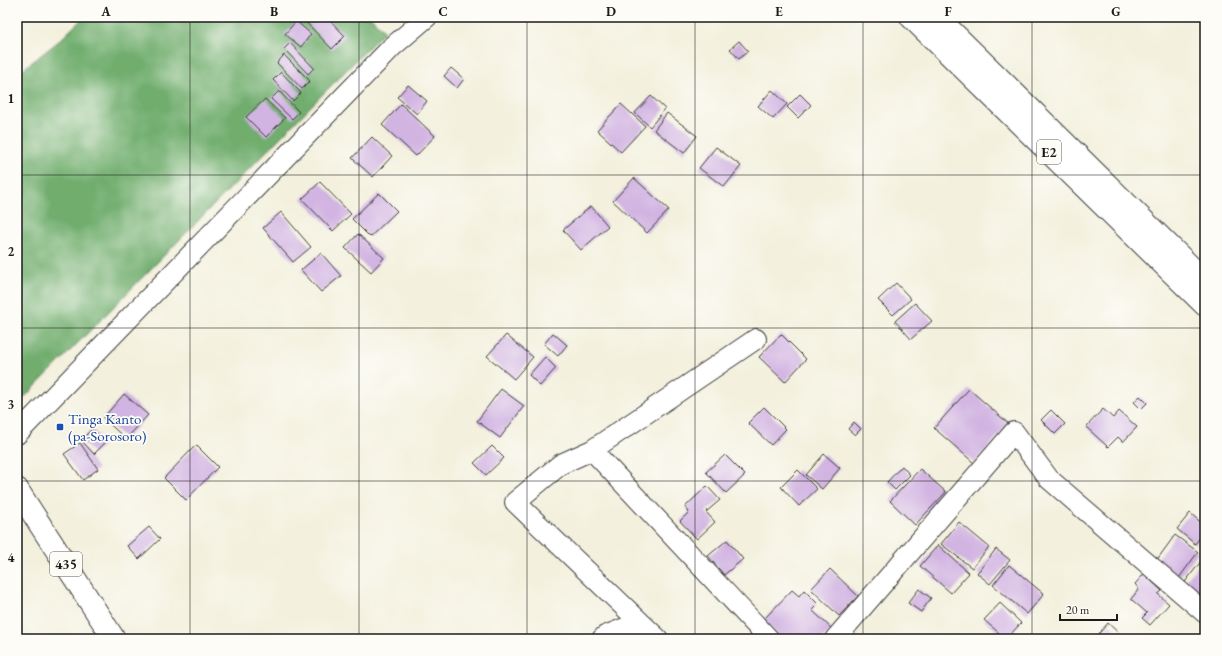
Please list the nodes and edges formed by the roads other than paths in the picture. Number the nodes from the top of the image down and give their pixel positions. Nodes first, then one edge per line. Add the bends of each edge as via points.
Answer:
1 (427, 17) edge
2 (911, 17) edge
3 (937, 17) edge
4 (1205, 281) edge
5 (1205, 305) edge
6 (756, 339) dead end
7 (17, 434) edge
8 (592, 450) junction
9 (17, 489) edge
10 (1205, 613) edge
11 (640, 622) junction
12 (114, 639) edge
13 (602, 639) edge
14 (658, 639) edge
15 (769, 639) edge
16 (834, 639) edge

1 - 7 street via 392,47
2 - 5 main road, E2
3 - 4 main road, E2
6 - 8 street
8 - 11 street via 562,464 515,502
8 - 15 street
9 - 12 main road, 435
10 - 16 street via 1050,478 1014,432
11 - 13 street
11 - 14 street

